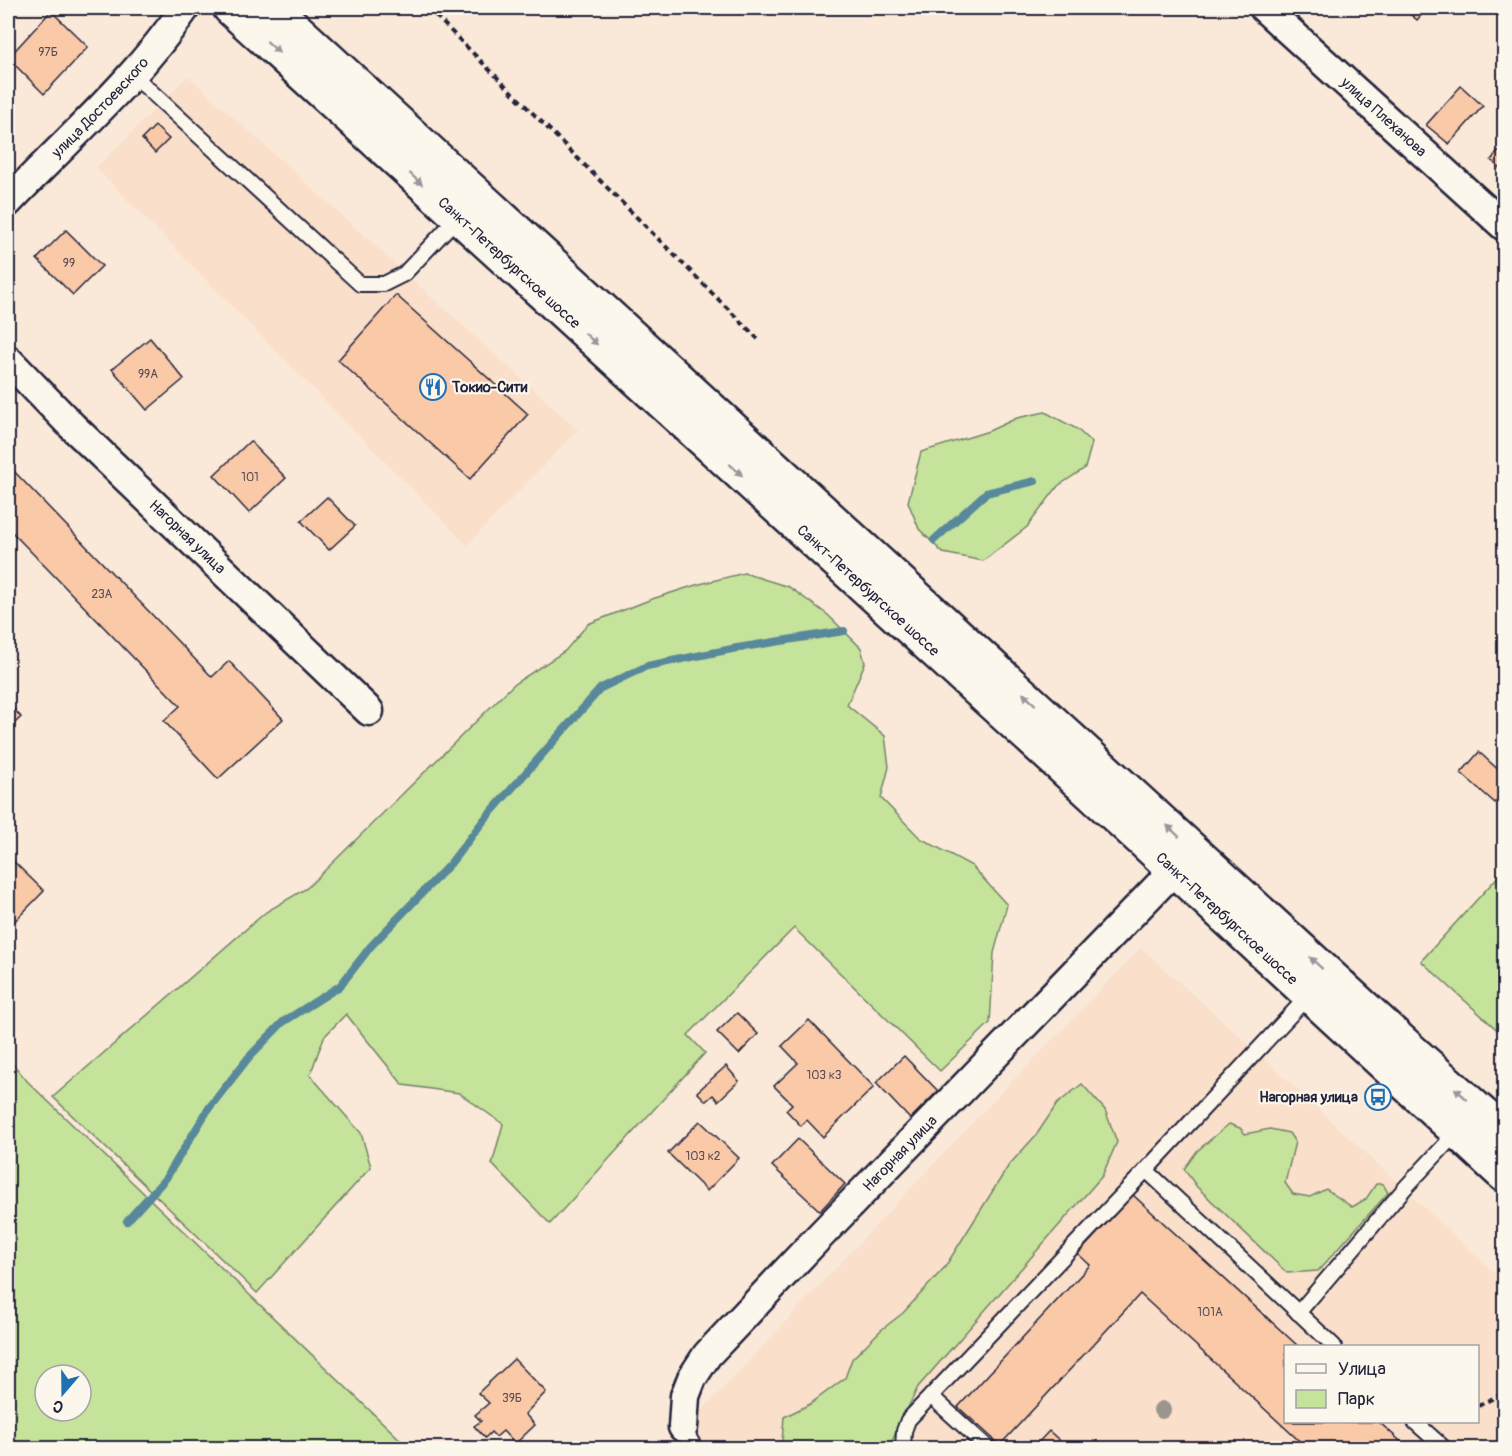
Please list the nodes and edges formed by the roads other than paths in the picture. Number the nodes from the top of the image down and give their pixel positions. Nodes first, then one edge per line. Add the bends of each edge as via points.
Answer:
1 (185, 8) edge
2 (230, 8) edge
3 (273, 8) edge
4 (1264, 8) edge
5 (132, 75) junction
6 (8, 202) edge
7 (459, 217) junction
8 (1504, 226) edge
9 (8, 360) edge
10 (369, 711) dead end
11 (1174, 870) junction
12 (1309, 995) junction
13 (1457, 1131) junction
14 (1504, 1133) edge
15 (1146, 1170) junction
16 (1504, 1175) edge
17 (1298, 1312) junction
18 (1332, 1345) edge
19 (931, 1396) junction
20 (1416, 1423) edge
21 (689, 1438) edge
22 (903, 1449) edge
23 (988, 1449) edge
24 (1444, 1449) edge

1 - 5 street, улица Достоевского
2 -> 7 main road, Санкт-Петербургское шоссе
14 -> 3 main road, Санкт-Петербургское шоссе
4 - 8 street, улица Плеханова
5 - 6 street, улица Достоевского
5 - 7 lane via 360,284 384,284 404,274
7 -> 11 main road, Санкт-Петербургское шоссе
9 - 10 street, Нагорная улица
11 - 12 main road, Санкт-Петербургское шоссе
11 - 21 street, Нагорная улица via 707,1355 685,1396 682,1414
12 - 13 main road, Санкт-Петербургское шоссе
12 - 15 lane
13 - 16 main road, Санкт-Петербургское шоссе
13 - 17 lane
15 - 17 lane
15 - 19 lane
17 - 18 lane
19 - 22 lane via 908,1420
19 - 23 lane
20 - 24 lane

